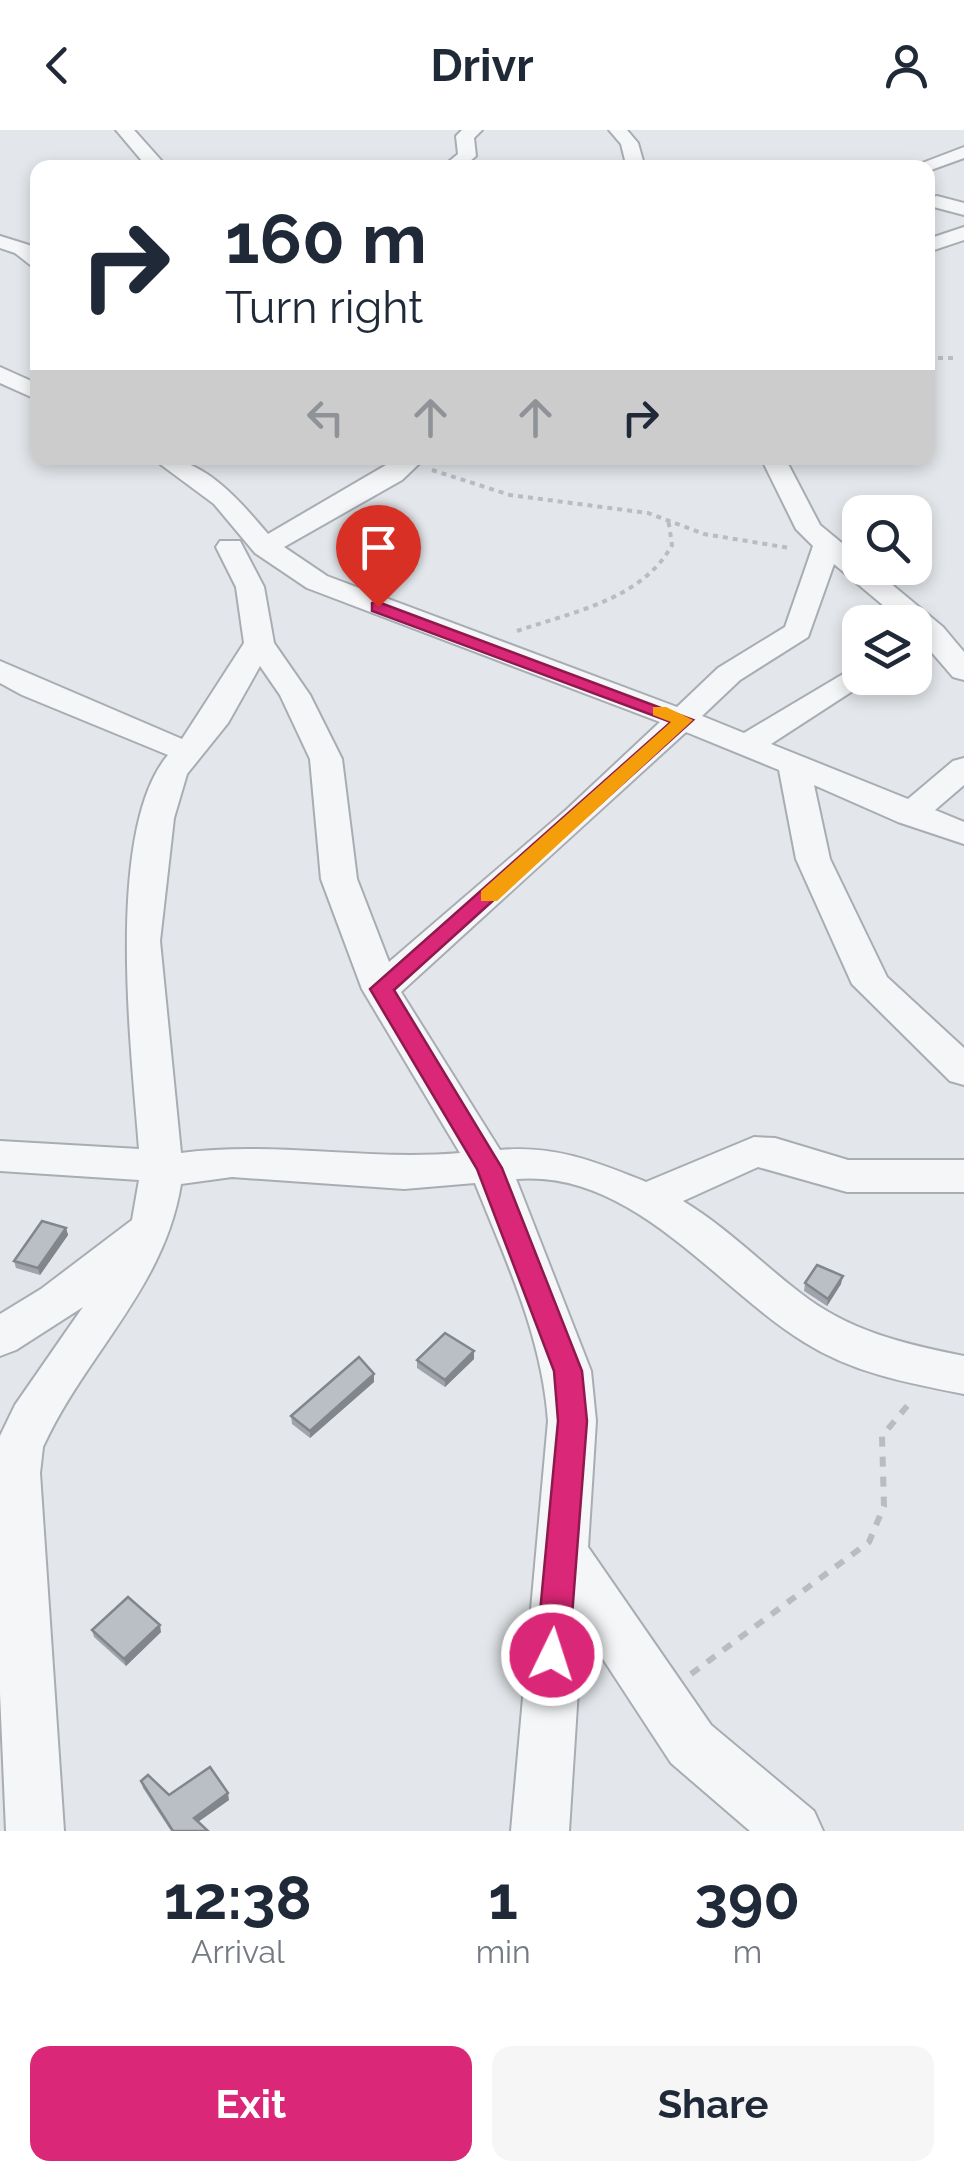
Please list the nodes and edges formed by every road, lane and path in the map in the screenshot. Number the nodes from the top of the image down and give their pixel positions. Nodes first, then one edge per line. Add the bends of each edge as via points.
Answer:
1 (125, 130) edge
2 (473, 130) edge
3 (618, 130) edge
4 (964, 152) edge
5 (150, 160) edge
6 (461, 160) edge
7 (633, 160) edge
8 (935, 162) edge
9 (937, 202) dead end
10 (964, 208) edge
11 (964, 234) edge
12 (2, 242) edge
13 (935, 244) edge
14 (30, 256) edge
15 (935, 358) edge
16 (953, 358) dead end
17 (0, 374) edge
18 (30, 389) edge
19 (30, 390) edge
20 (0, 398) edge
21 (174, 465) edge
22 (403, 465) edge
23 (419, 465) edge
24 (776, 465) edge
25 (668, 517) junction
26 (247, 547) junction
27 (824, 551) junction
28 (887, 605) edge
29 (258, 643) junction
30 (482, 644) junction
31 (932, 644) edge
32 (0, 670) edge
33 (964, 671) edge
34 (842, 685) edge
35 (684, 720) junction
36 (746, 746) junction
37 (187, 752) junction
38 (794, 766) junction
39 (964, 768) edge
40 (910, 815) junction
41 (964, 834) edge
42 (382, 989) junction
43 (964, 1071) edge
44 (0, 1156) edge
45 (162, 1168) junction
46 (490, 1168) junction
47 (964, 1176) edge
48 (647, 1199) junction
49 (153, 1226) junction
50 (0, 1337) edge
51 (951, 1372) edge
52 (560, 1549) junction
53 (662, 1698) junction
54 (23, 1811) edge
55 (540, 1831) edge
56 (794, 1831) edge

1 - 5 street
2 - 6 street via 465,136
3 - 7 street
4 - 8 street
9 - 10 street
11 - 13 street
12 - 14 street
15 - 16 path
17 - 18 street
19 - 20 street
21 - 26 street via 222,498
22 - 26 street
23 - 25 path via 535,501
24 - 27 street
25 - 27 path via 704,534
25 - 30 path via 671,550 640,581
26 - 29 street
26 - 30 street via 342,594
27 - 28 street
27 - 35 street via 798,630 729,674
29 - 37 street via 212,724
29 - 42 street via 295,695 326,759 339,878
30 - 35 street
31 - 33 street
32 - 37 street
34 - 36 street
35 - 36 street
35 - 42 street
36 - 38 street
37 - 45 street via 164,787 142,940
38 - 40 street
38 - 43 street via 813,860 871,984
39 - 40 street
40 - 41 street
42 - 46 street
44 - 45 street
45 - 46 street via 232,1162 404,1172
45 - 49 street
46 - 48 street via 538,1162 566,1167
46 - 52 street via 568,1371 572,1421
47 - 48 street via 864,1178 754,1152
48 - 51 street via 704,1235 824,1332 886,1360
49 - 50 street via 57,1302
49 - 54 street via 19,1447
51 - 53 path via 882,1436 884,1506 869,1542 730,1640
52 - 53 street
52 - 55 street
53 - 56 street via 691,1744

